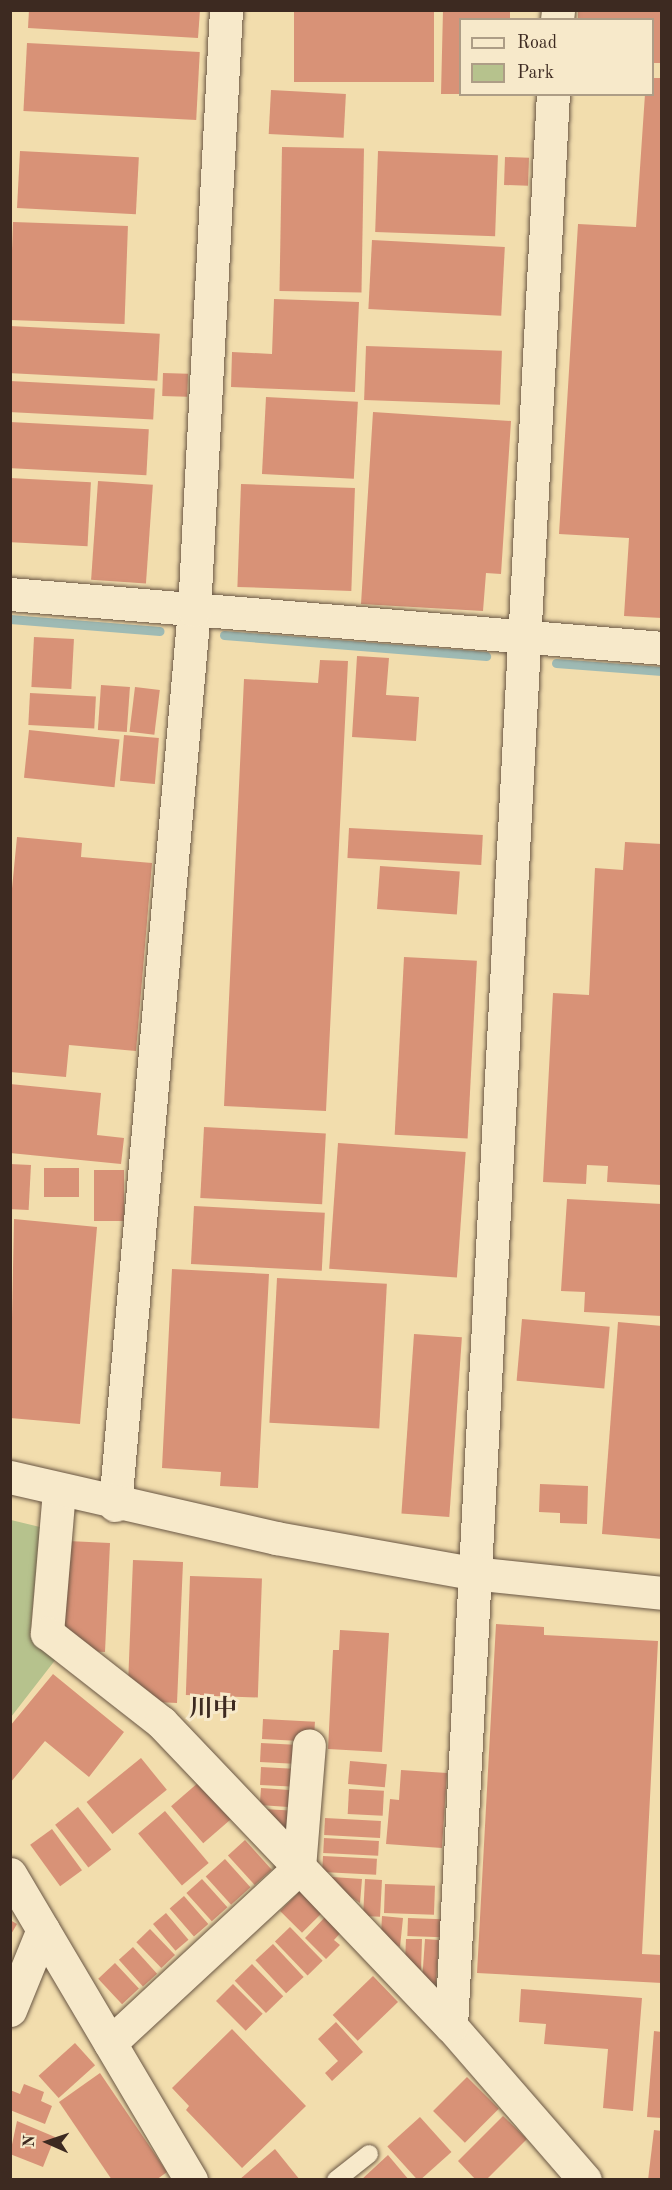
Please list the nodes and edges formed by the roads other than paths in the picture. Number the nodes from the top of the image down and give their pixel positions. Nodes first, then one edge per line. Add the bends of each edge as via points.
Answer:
1 (226, 10) edge
2 (553, 96) edge
3 (10, 594) edge
4 (194, 610) junction
5 (523, 637) junction
6 (662, 648) edge
7 (10, 1477) edge
8 (59, 1490) junction
9 (115, 1505) junction
10 (472, 1573) junction
11 (662, 1593) edge
12 (309, 1745) dead end
13 (299, 1868) junction
14 (10, 1874) edge
15 (43, 1929) junction
16 (10, 2010) edge
17 (451, 2026) junction
18 (110, 2043) junction
19 (369, 2154) dead end
20 (190, 2179) edge
21 (336, 2180) edge
22 (585, 2180) edge

1 - 4 street
2 - 5 street
3 - 4 street
4 - 5 street
4 - 9 street
5 - 6 street
5 - 10 street
7 - 8 street
8 - 9 street
8 - 13 street via 47,1633 161,1722
9 - 10 street
10 - 11 street
10 - 17 street
12 - 13 street
13 - 17 street
13 - 18 street
14 - 15 street
15 - 16 street
15 - 18 street
17 - 22 street
18 - 20 street
19 - 21 lane

